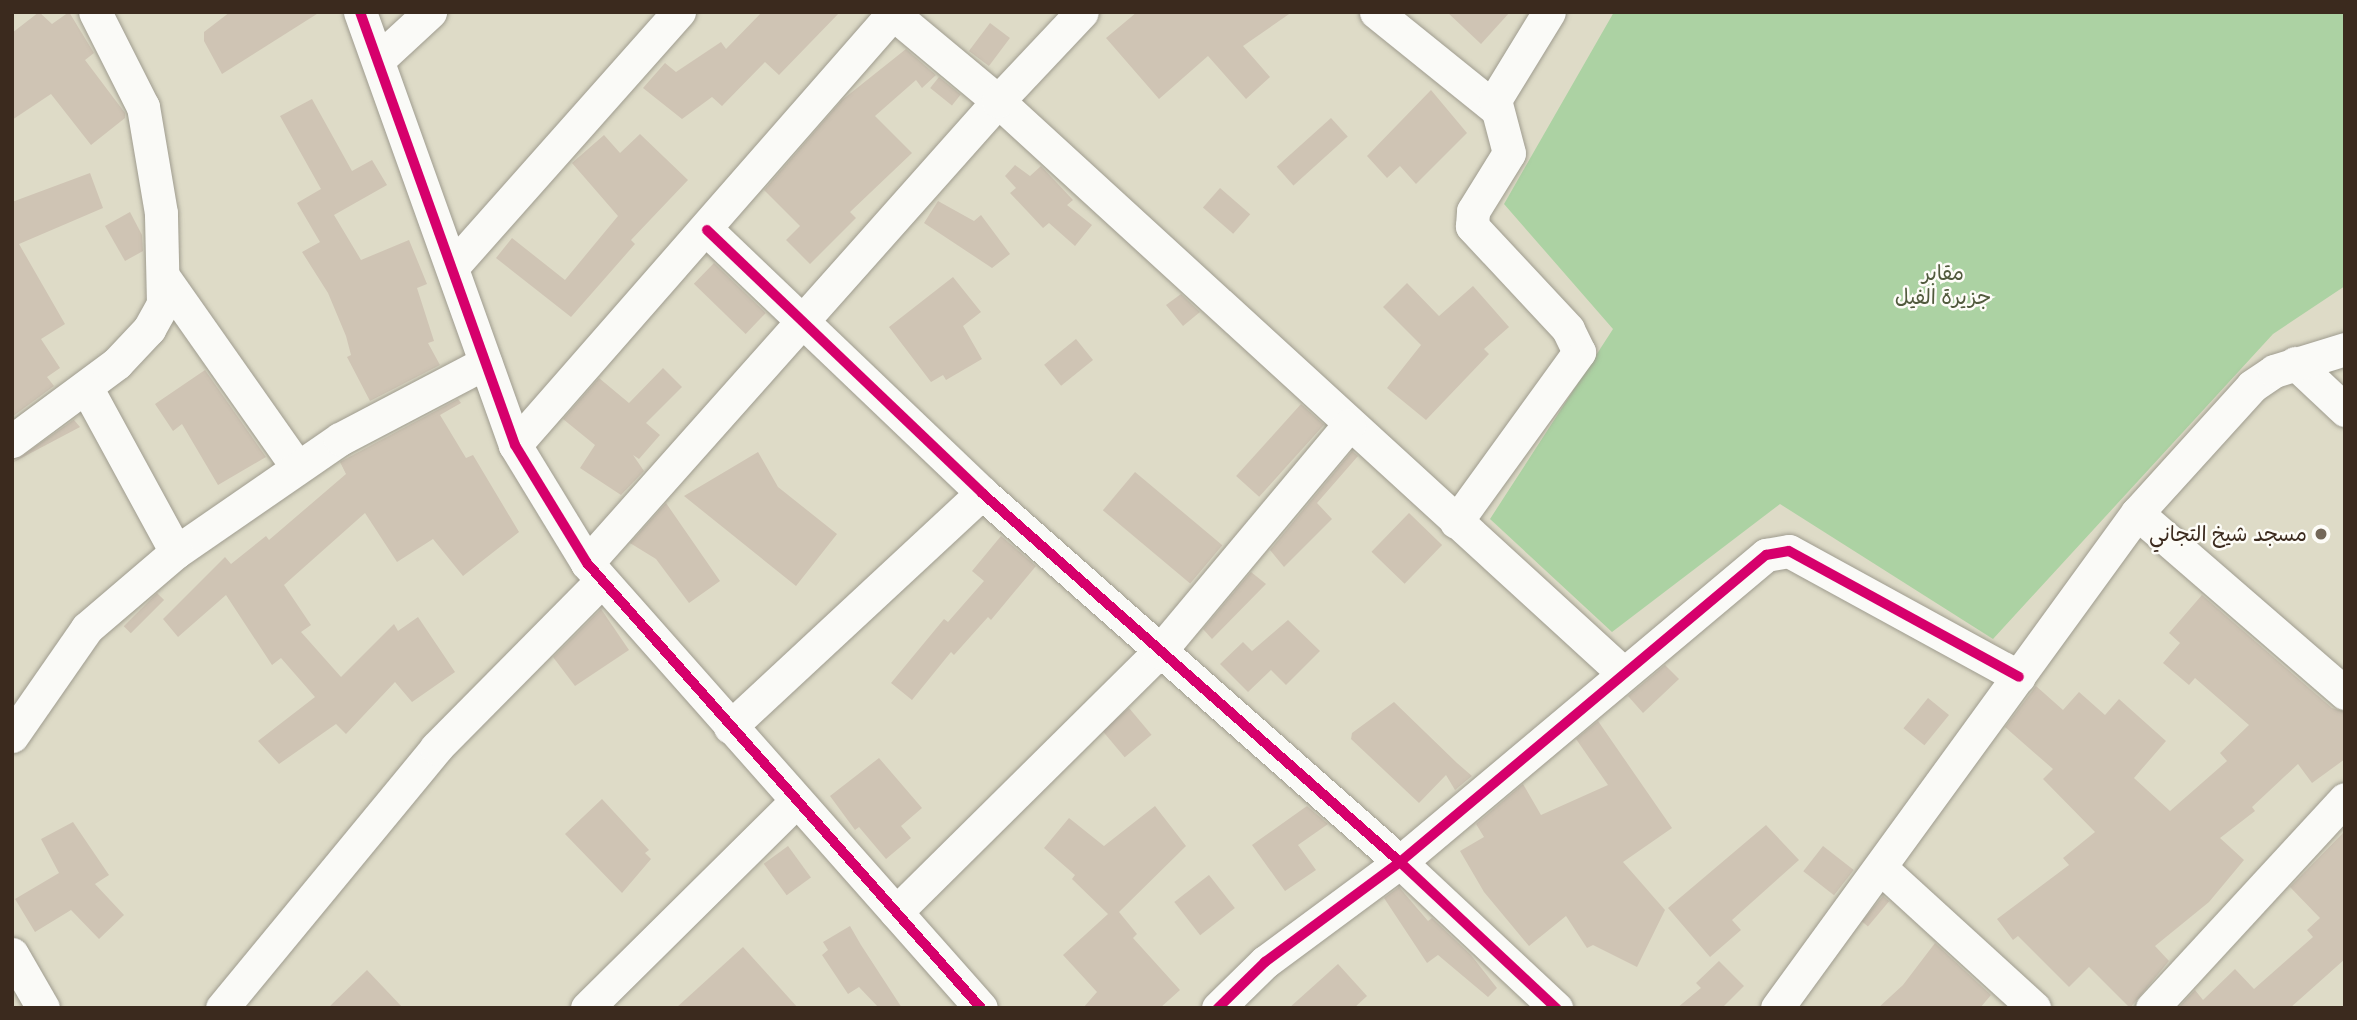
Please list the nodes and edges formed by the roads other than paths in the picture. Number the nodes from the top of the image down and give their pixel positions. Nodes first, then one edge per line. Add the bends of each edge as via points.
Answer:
1 (94, 12) edge
2 (360, 12) edge
3 (430, 12) edge
4 (679, 12) edge
5 (1082, 12) edge
6 (1376, 12) edge
7 (1549, 12) edge
8 (893, 13) edge
9 (378, 60) junction
10 (998, 101) junction
11 (1495, 108) junction
12 (707, 230) junction
13 (454, 265) junction
14 (165, 279) junction
15 (802, 321) junction
16 (2345, 349) edge
17 (485, 363) junction
18 (2295, 363) junction
19 (87, 390) junction
20 (2345, 410) edge
21 (1349, 425) junction
22 (12, 441) edge
23 (515, 445) junction
24 (297, 467) junction
25 (982, 493) junction
26 (2137, 513) junction
27 (1456, 522) junction
28 (176, 552) junction
29 (594, 572) junction
30 (1159, 652) junction
31 (1622, 672) junction
32 (2019, 677) junction
33 (2345, 693) edge
34 (730, 727) junction
35 (12, 736) edge
36 (2345, 799) edge
37 (796, 801) junction
38 (1400, 862) junction
39 (1882, 869) junction
40 (896, 912) junction
41 (12, 954) edge
42 (43, 1008) edge
43 (222, 1008) edge
44 (587, 1008) edge
45 (981, 1008) edge
46 (1218, 1008) edge
47 (1556, 1008) edge
48 (1777, 1008) edge
49 (2034, 1008) edge
50 (2152, 1008) edge

1 - 14 street via 143,107 161,213
2 - 9 street
3 - 9 street
4 - 13 street
5 - 10 street
6 - 11 street
7 - 11 street via 1495,100
8 - 10 street
8 - 12 street
9 - 13 street
10 - 15 street
10 - 21 street
11 - 27 street via 1509,153 1473,211 1472,226 1568,329 1578,352
12 - 15 street
12 - 23 street
13 - 17 street
14 - 19 street via 163,304 149,329
14 - 24 street
15 - 25 street
15 - 29 street
16 - 18 street
17 - 23 street
17 - 24 street via 371,421
18 - 20 street
18 - 26 street via 2252,386
19 - 22 street
19 - 28 street
21 - 27 street
21 - 30 street
23 - 29 street
24 - 28 street
25 - 30 street
25 - 34 street
26 - 32 street
26 - 33 street
27 - 31 street
28 - 35 street via 87,628
29 - 34 street
29 - 43 street via 436,748
30 - 38 street
30 - 40 street
31 - 32 street via 1756,562 1789,551
31 - 38 street
32 - 39 street
34 - 37 street
36 - 50 street
37 - 40 street
37 - 44 street
38 - 46 street via 1265,962
38 - 47 street
39 - 48 street
39 - 49 street
40 - 45 street
41 - 42 street

